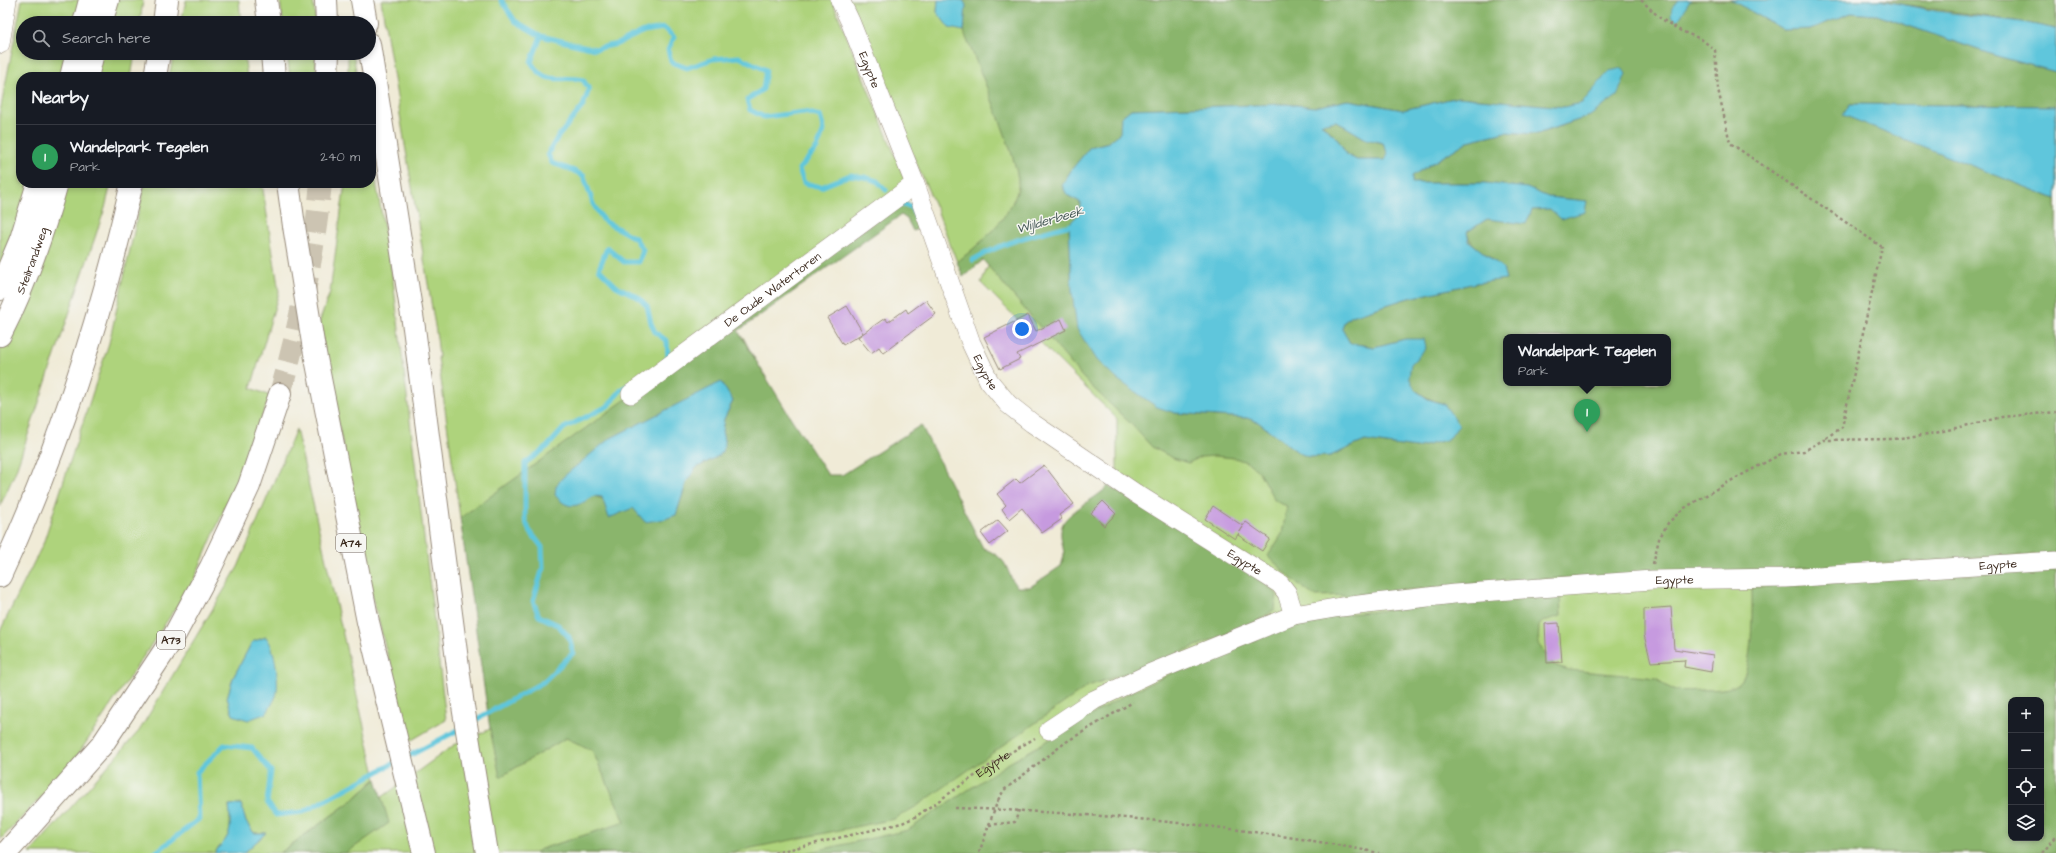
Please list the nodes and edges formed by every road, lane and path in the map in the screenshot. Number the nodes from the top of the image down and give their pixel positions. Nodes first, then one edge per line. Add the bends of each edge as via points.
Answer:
1 (7, 0) edge
2 (90, 0) edge
3 (108, 0) edge
4 (167, 0) edge
5 (266, 0) edge
6 (326, 0) edge
7 (362, 0) edge
8 (840, 0) edge
9 (1641, 0) edge
10 (86, 16) edge
11 (103, 16) edge
12 (165, 16) edge
13 (268, 16) edge
14 (327, 16) edge
15 (365, 16) edge
16 (0, 44) edge
17 (74, 60) edge
18 (91, 60) edge
19 (158, 60) edge
20 (273, 60) edge
21 (328, 60) edge
22 (372, 60) edge
23 (71, 72) edge
24 (88, 72) edge
25 (156, 72) edge
26 (274, 72) edge
27 (327, 72) edge
28 (373, 72) edge
29 (376, 88) edge
30 (915, 184) junction
31 (36, 188) edge
32 (56, 188) edge
33 (131, 188) edge
34 (289, 188) edge
35 (0, 289) edge
36 (0, 335) edge
37 (280, 394) tunnel mouth
38 (631, 394) dead end
39 (2056, 412) edge
40 (1823, 440) junction
41 (2056, 561) edge
42 (0, 576) edge
43 (1652, 580) junction
44 (1294, 614) junction
45 (1151, 673) junction
46 (1049, 730) joint
47 (955, 808) dead end
48 (1019, 810) junction
49 (989, 824) junction
50 (2056, 836) edge
51 (422, 846) edge
52 (6, 853) edge
53 (487, 853) edge
54 (774, 853) edge
55 (978, 853) edge
56 (1379, 853) edge
57 (2042, 853) edge

1 - 16 street
2 - 10 main road
3 - 11 main road
4 - 12 main road
5 - 13 main road
6 - 14 main road
7 - 15 main road
8 - 30 street, Egypte
9 - 40 path via 1660,18 1681,31 1702,39 1715,50 1718,89 1730,143 1882,247 1842,427
17 - 23 main road
18 - 24 main road
19 - 25 main road
20 - 26 main road
21 - 27 main road
22 - 28 main road
29 - 53 main road via 414,328 463,706
30 - 38 street, De Oude Watertoren
30 - 44 street, Egypte via 971,343 989,381 1008,404 1032,424 1135,493 1280,584 1287,593
31 - 35 main road, Steilrandweg via 21,239
32 - 36 main road, Steilrandweg via 40,242 13,310
33 - 42 main road via 108,278 77,378 41,478
34 - 51 main road, A74, bridge via 313,343 354,560
37 - 52 main road, A73 via 249,486 211,567 173,638 102,745
39 - 40 path via 2002,417 1935,433 1894,439
40 - 43 path via 1804,451 1777,457 1683,509 1668,523 1659,539 1653,562
41 - 43 street, Egypte via 1785,578
43 - 44 street, Egypte via 1454,594
44 - 45 street, Egypte
45 - 46 street, Egypte via 1094,700
45 - 49 path, bridge via 1134,702 1066,742 1004,790
46 - 54 path, Egypte via 998,760 916,817 902,823
47 - 48 path
48 - 49 path via 1015,822
48 - 56 path via 1197,823
49 - 55 path
50 - 57 path

